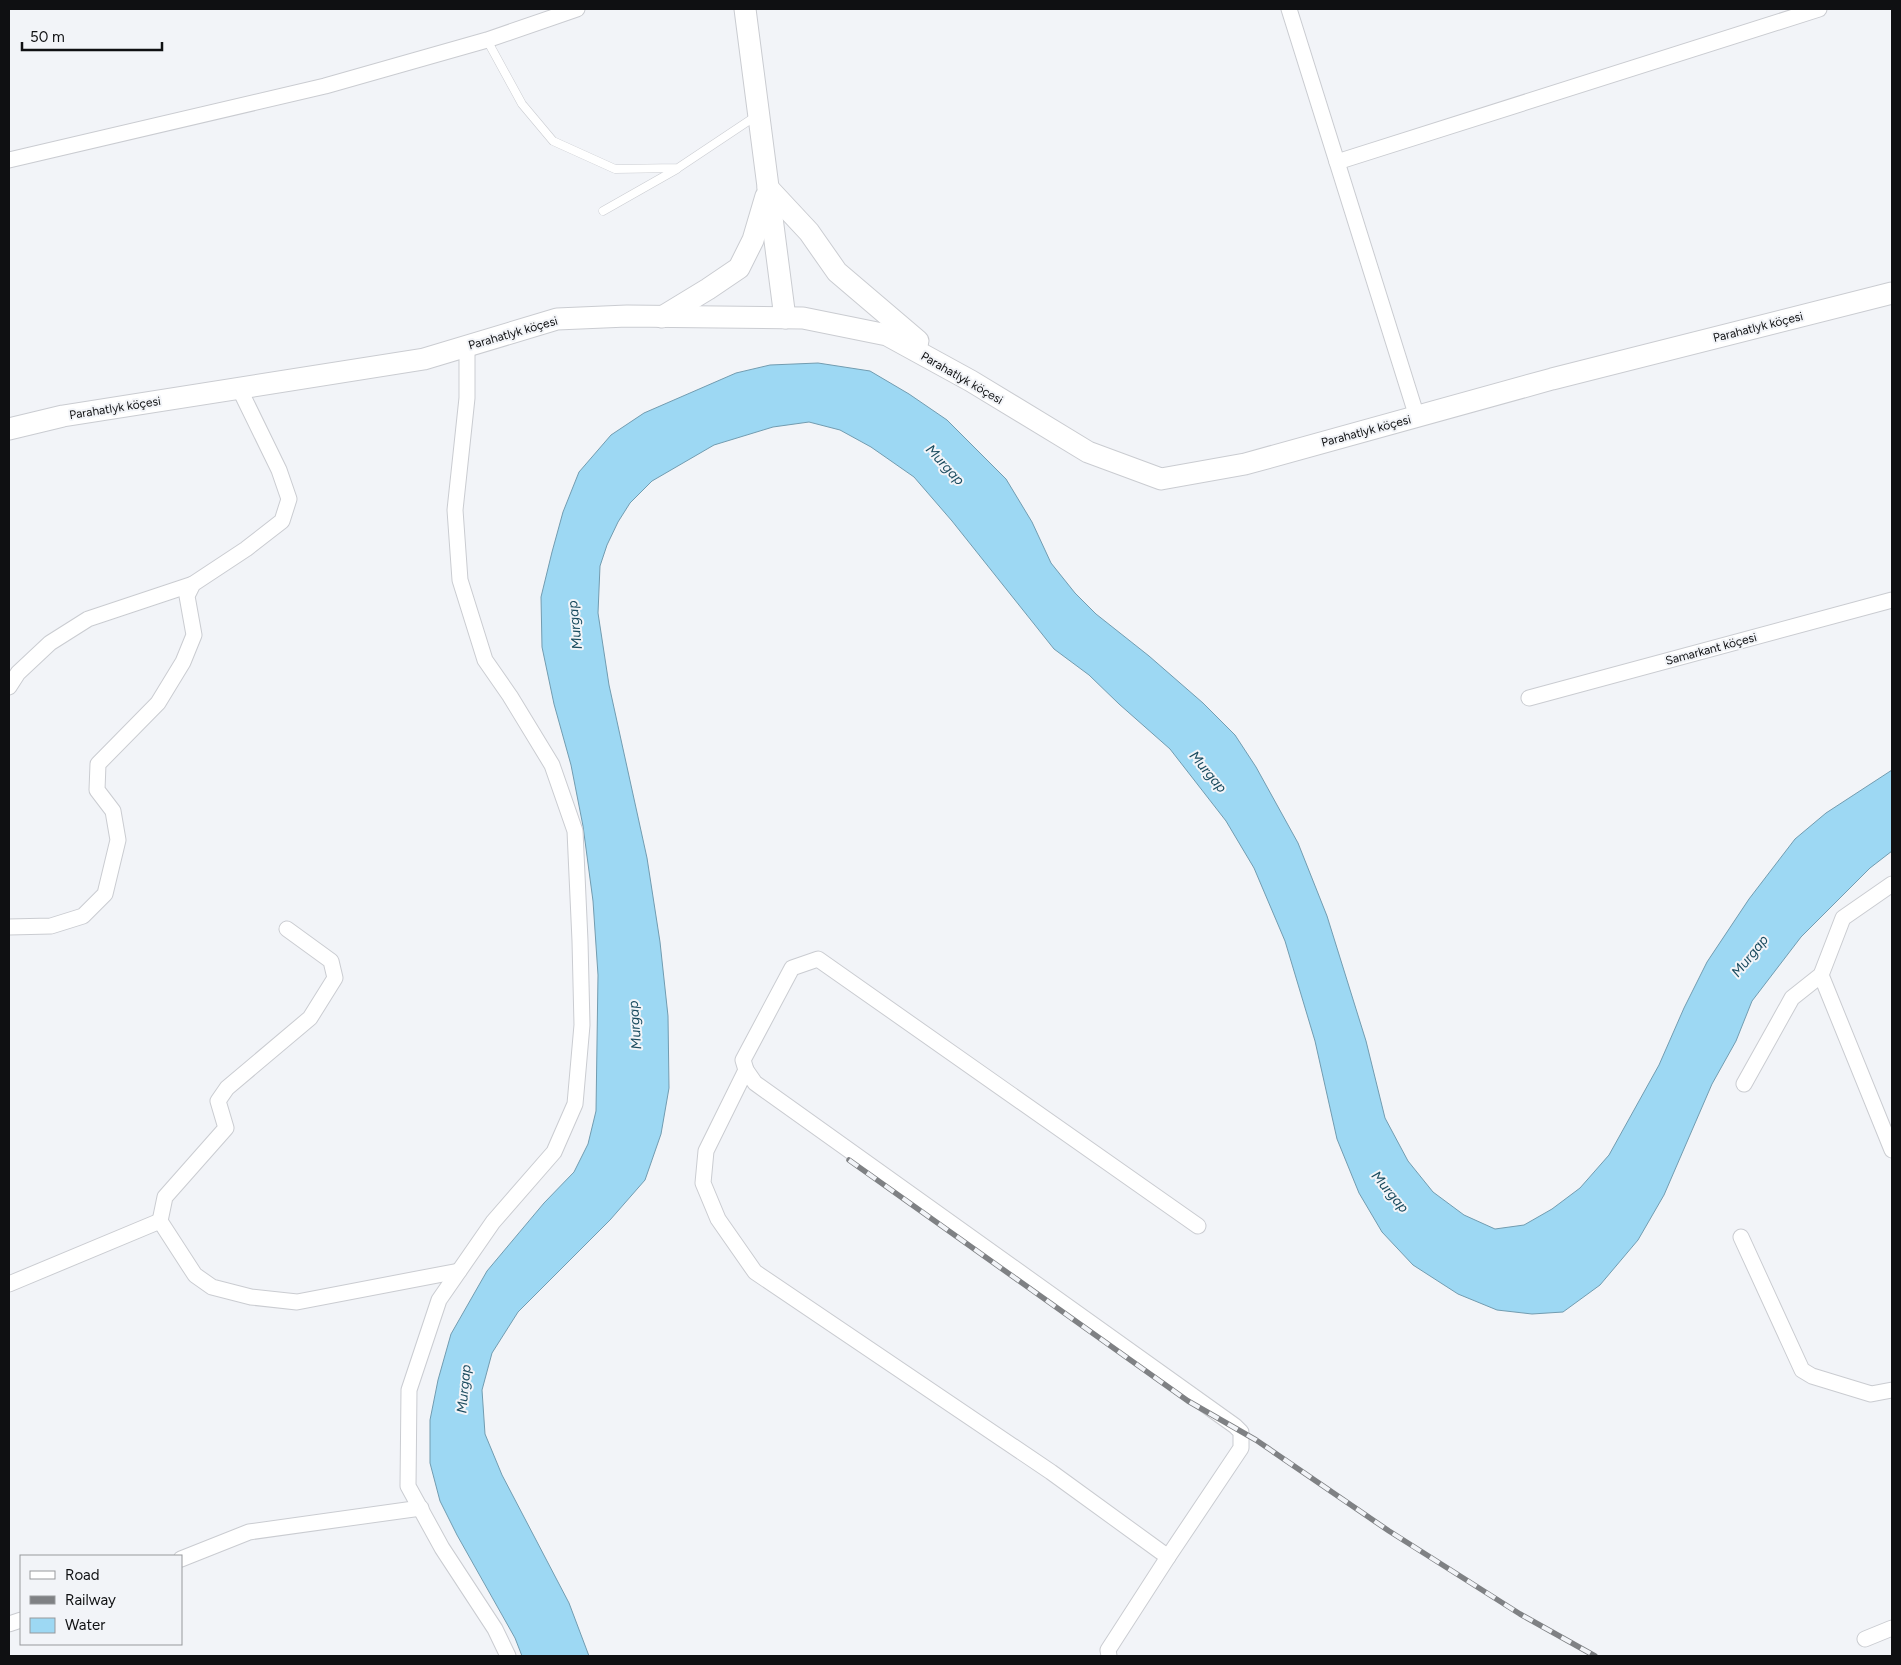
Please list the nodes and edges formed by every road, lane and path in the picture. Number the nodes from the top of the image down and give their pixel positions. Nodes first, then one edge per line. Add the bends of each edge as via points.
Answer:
1 (577, 9) edge
2 (745, 9) edge
3 (1289, 9) edge
4 (1819, 9) edge
5 (487, 40) junction
6 (759, 114) junction
7 (9, 160) edge
8 (1337, 162) junction
9 (678, 168) junction
10 (768, 188) junction
11 (603, 211) dead end
12 (1892, 292) edge
13 (662, 317) junction
14 (784, 318) junction
15 (467, 347) junction
16 (961, 376) junction
17 (240, 388) junction
18 (1417, 417) junction
19 (9, 429) edge
20 (193, 584) junction
21 (1892, 600) edge
22 (9, 687) edge
23 (1529, 698) dead end
24 (1892, 884) edge
25 (9, 928) edge
26 (287, 929) dead end
27 (1821, 975) junction
28 (746, 1070) junction
29 (1744, 1084) dead end
30 (1892, 1150) edge
31 (160, 1221) junction
32 (1198, 1226) dead end
33 (1741, 1237) dead end
34 (459, 1271) junction
35 (9, 1284) edge
36 (1892, 1390) edge
37 (421, 1508) junction
38 (1168, 1556) junction
39 (182, 1559) edge
40 (1892, 1628) edge
41 (1865, 1639) dead end
42 (508, 1656) edge
43 (1109, 1656) edge

1 - 5 street
2 - 6 main road
3 - 8 street
4 - 8 street
5 - 7 street via 325,86
5 - 9 lane via 522,104 554,141 615,169
6 - 9 lane
6 - 10 main road
8 - 18 street
9 - 11 lane
10 - 13 main road via 753,240 739,268
10 - 14 main road
10 - 16 main road via 809,232 837,272
12 - 18 main road, Parahatlyk köçesi
13 - 14 main road, Parahatlyk köçesi
13 - 15 main road, Parahatlyk köçesi via 557,319
14 - 16 main road, Parahatlyk köçesi via 803,318 886,335
15 - 17 main road, Parahatlyk köçesi via 424,359
15 - 34 street via 467,398 455,510 460,580 485,660 552,766 575,832 582,1025 575,1104 554,1152 493,1222
16 - 18 main road, Parahatlyk köçesi via 1088,452 1161,479 1245,464
17 - 19 main road, Parahatlyk köçesi via 63,416
17 - 20 street via 279,470 289,499 282,521
20 - 22 street via 88,618 50,643 18,673
20 - 25 street via 187,596 194,635 183,662 158,703 98,764 97,790 113,812 118,840 105,894 83,916 51,926
21 - 23 street, Samarkant köçesi
24 - 27 street via 1843,918
26 - 31 street via 331,961 335,978 310,1018 227,1088 218,1101 226,1128 165,1198
27 - 29 street via 1792,998
27 - 30 street
28 - 32 street via 743,1060 792,968 818,959
28 - 38 street via 706,1151 702,1183 718,1219 755,1272 1051,1472
28 - 38 street via 755,1082 1241,1432 1241,1448
31 - 34 street via 195,1275 212,1288 251,1297 297,1302
31 - 35 street
33 - 36 street via 1802,1370 1871,1394
34 - 37 street via 439,1300 410,1390 408,1486
37 - 39 street via 249,1532
37 - 42 street
38 - 43 street via 1108,1650
40 - 41 street

